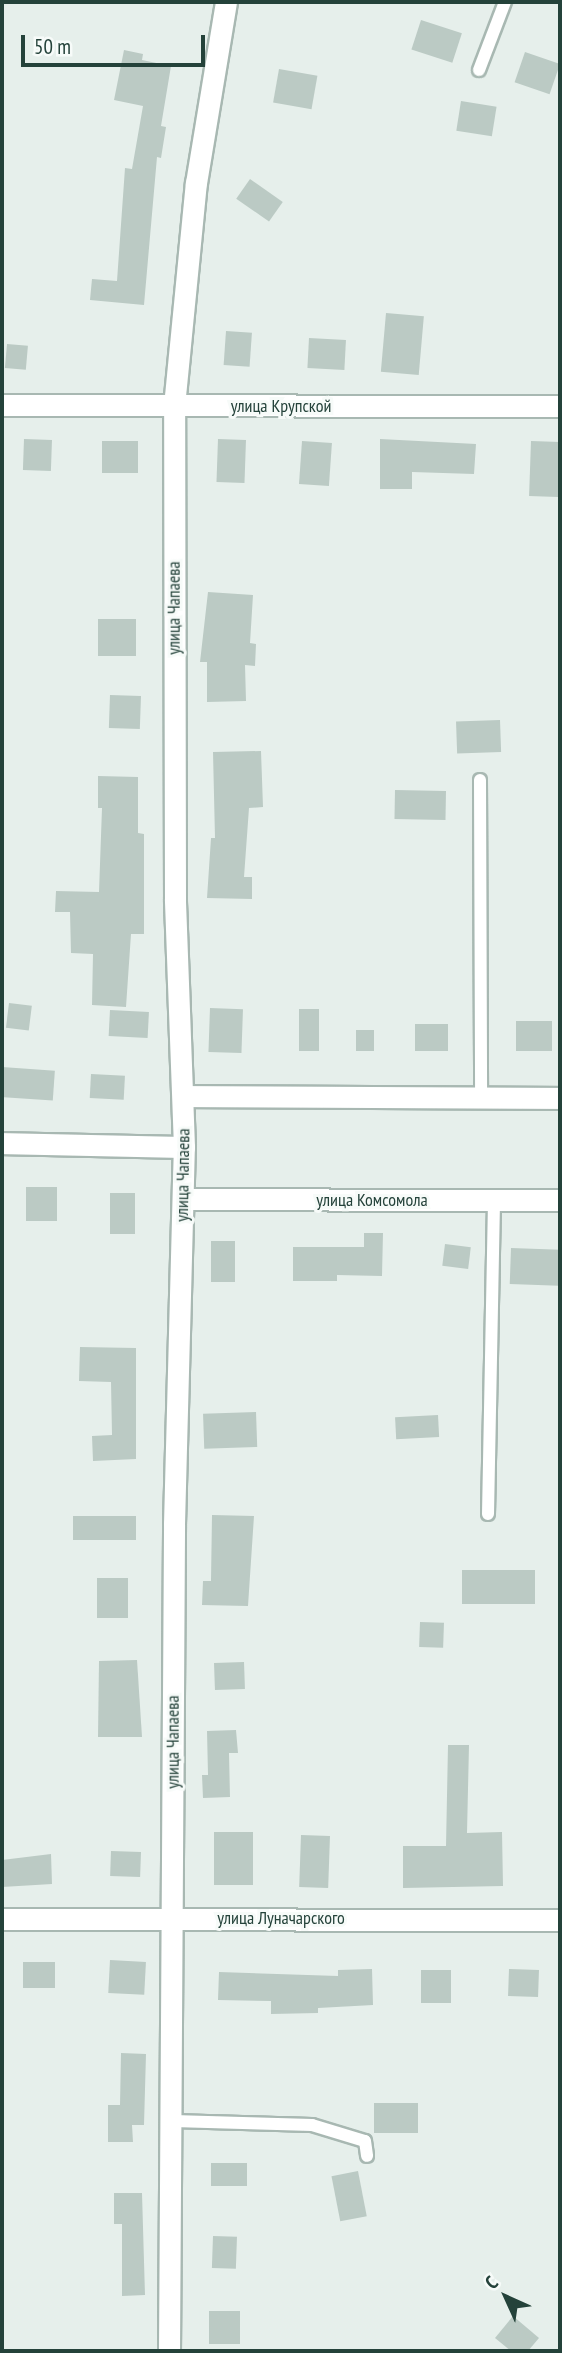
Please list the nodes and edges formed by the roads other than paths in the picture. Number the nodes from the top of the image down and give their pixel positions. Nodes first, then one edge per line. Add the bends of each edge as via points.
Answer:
1 (226, 2) edge
2 (505, 2) edge
3 (479, 70) dead end
4 (2, 405) edge
5 (174, 406) junction
6 (560, 407) edge
7 (480, 780) dead end
8 (183, 1096) junction
9 (481, 1098) junction
10 (560, 1098) edge
11 (2, 1143) edge
12 (184, 1147) junction
13 (183, 1199) junction
14 (494, 1200) junction
15 (560, 1200) edge
16 (488, 1514) dead end
17 (173, 1918) junction
18 (2, 1919) edge
19 (560, 1920) edge
20 (173, 2121) junction
21 (367, 2156) dead end
22 (169, 2351) edge

1 - 5 street, улица Чапаева via 196,183
2 - 3 lane
4 - 5 street, улица Крупской
5 - 6 street, улица Крупской
5 - 8 street, улица Чапаева via 175,899
7 - 9 lane
8 - 9 street
8 - 12 street, улица Чапаева
9 - 10 street
11 - 12 street
12 - 13 street, улица Чапаева
13 - 14 street, улица Комсомола
13 - 17 street, улица Чапаева via 174,1524
14 - 15 street, улица Комсомола
14 - 16 lane
17 - 18 street, улица Луначарского
17 - 19 street, улица Луначарского
17 - 20 street, улица Чапаева
20 - 21 lane via 312,2125 365,2141
20 - 22 street, улица Чапаева

